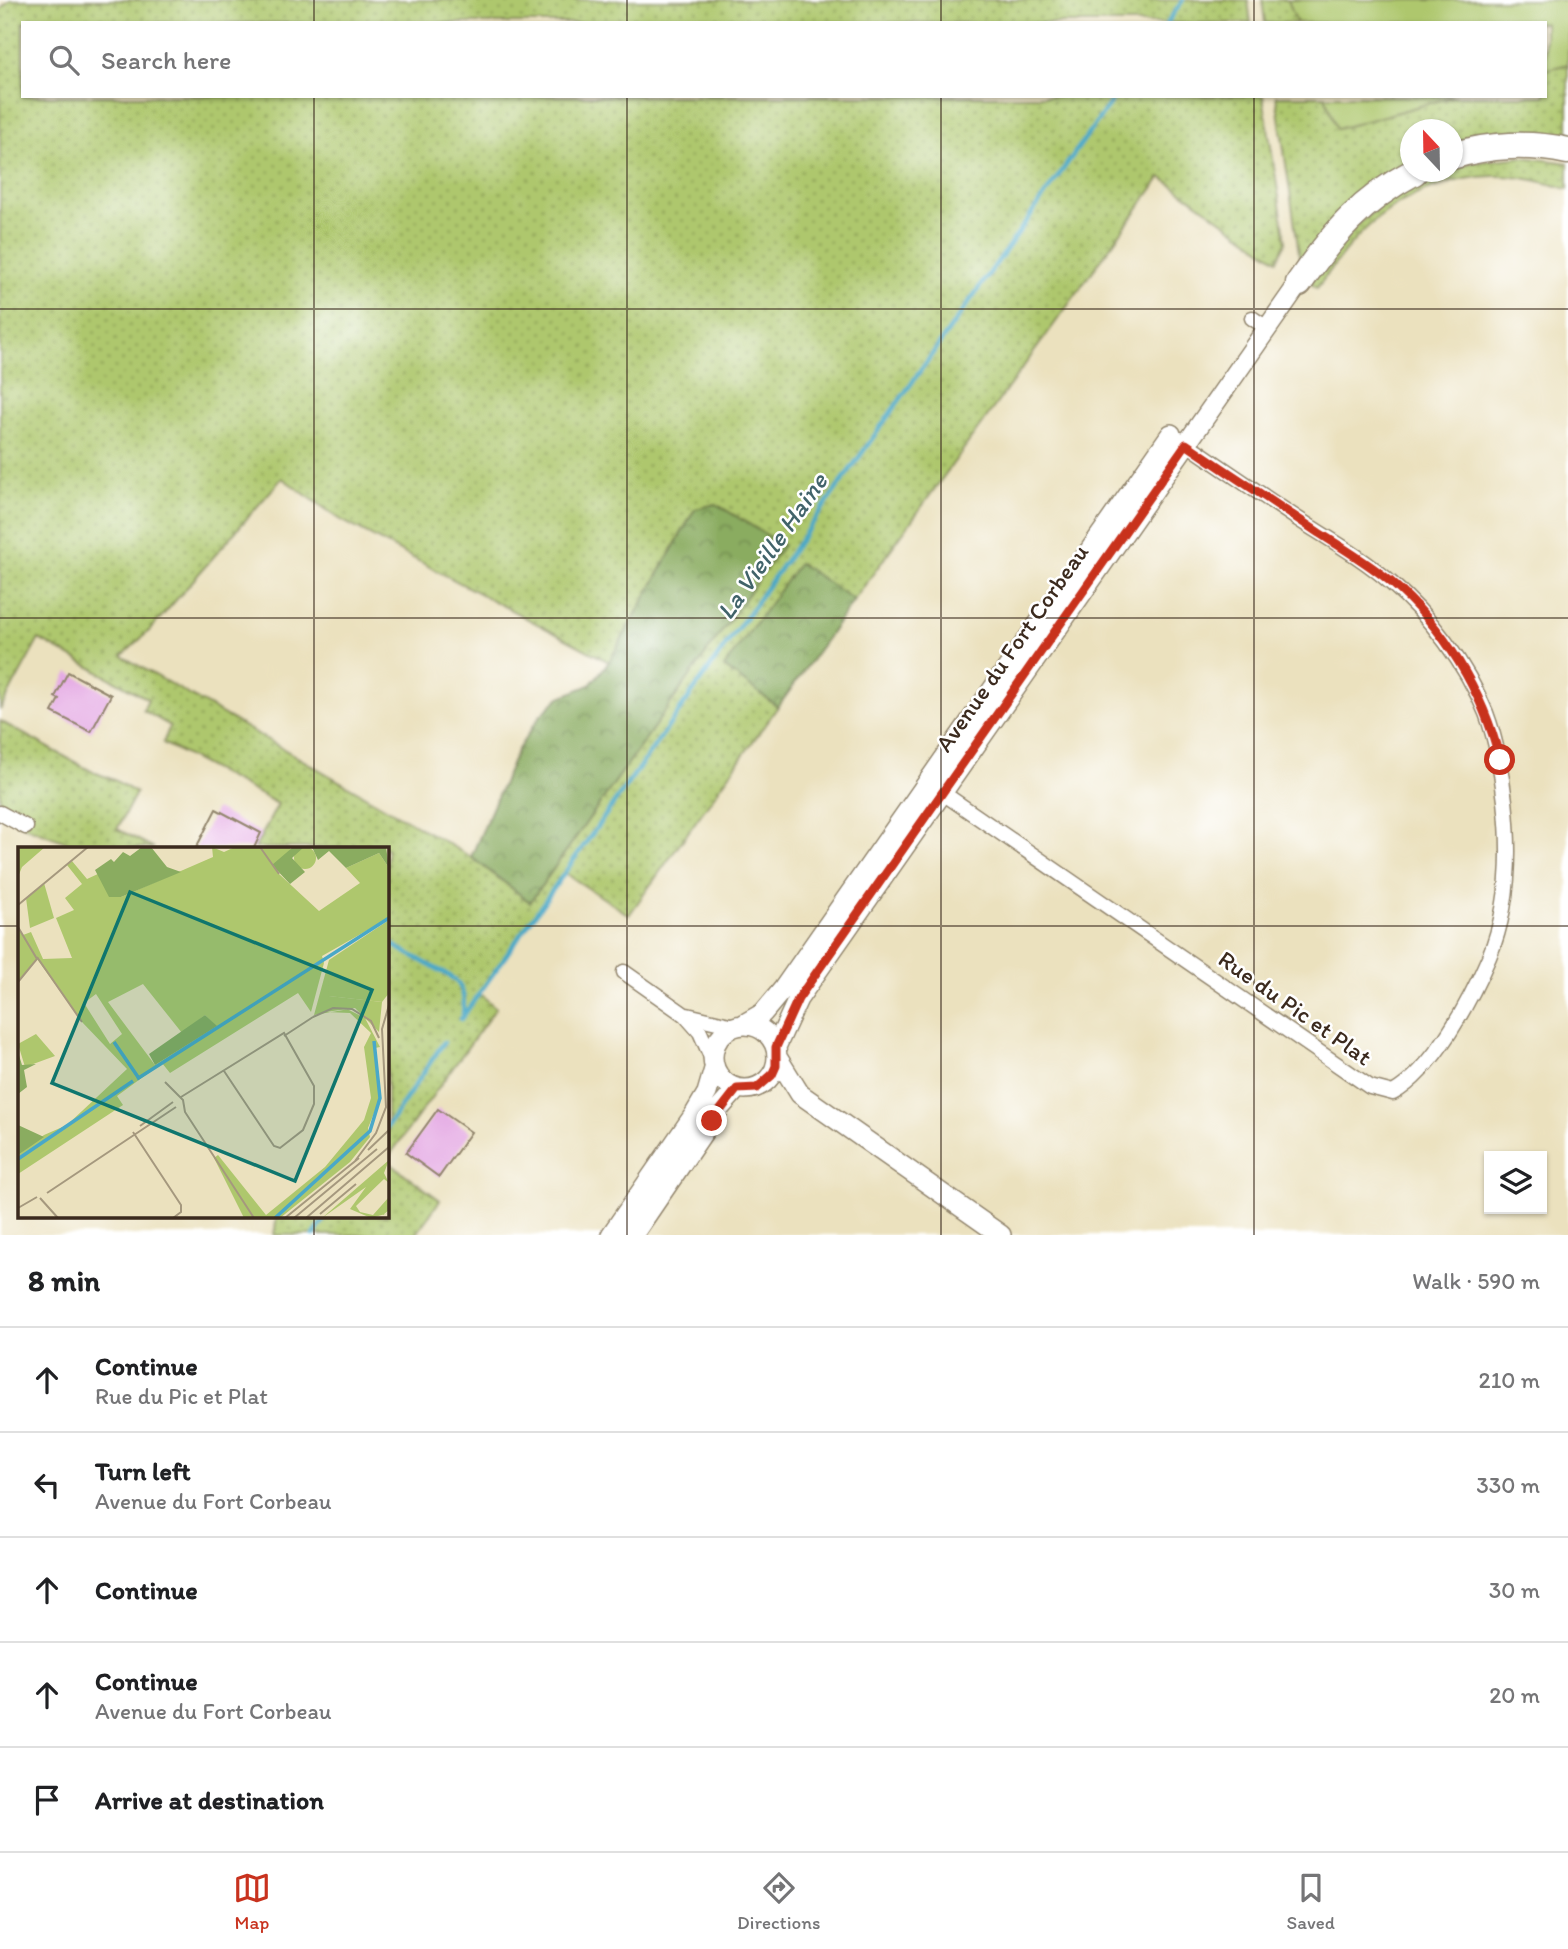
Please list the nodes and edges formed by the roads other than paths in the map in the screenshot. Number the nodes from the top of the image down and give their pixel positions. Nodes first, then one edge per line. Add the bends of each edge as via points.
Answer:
1 (1568, 151) edge
2 (1463, 154) edge
3 (1400, 179) edge
4 (1299, 283) joint
5 (1179, 439) junction
6 (935, 787) junction
7 (0, 813) edge
8 (26, 827) dead end
9 (624, 972) dead end
10 (685, 1015) junction
11 (739, 1025) junction
12 (776, 1052) junction
13 (713, 1064) junction
14 (747, 1088) junction
15 (800, 1094) junction
16 (611, 1235) edge
17 (633, 1235) edge
18 (1001, 1235) edge

1 - 2 highway via 1497,146
3 - 4 highway via 1363,205
4 - 5 street, Avenue du Fort Corbeau via 1259,323
5 - 6 street, Avenue du Fort Corbeau
5 - 6 street, Rue du Pic et Plat via 1390,581 1423,615 1474,687 1500,760 1508,823 1507,876 1500,932 1456,1024 1409,1084 1393,1093 1370,1087
6 - 11 street, Avenue du Fort Corbeau via 783,989 763,1013
6 - 12 street, Avenue du Fort Corbeau via 798,999
7 - 8 street
9 - 10 street
10 - 11 street
10 - 13 street via 701,1032
11 - 12 street via 764,1031
11 - 13 street via 717,1039
12 - 14 street via 772,1075
12 - 15 street
13 - 14 street via 720,1079
13 - 16 street via 706,1093 694,1115
14 - 15 street
14 - 17 street via 719,1109
15 - 18 street

